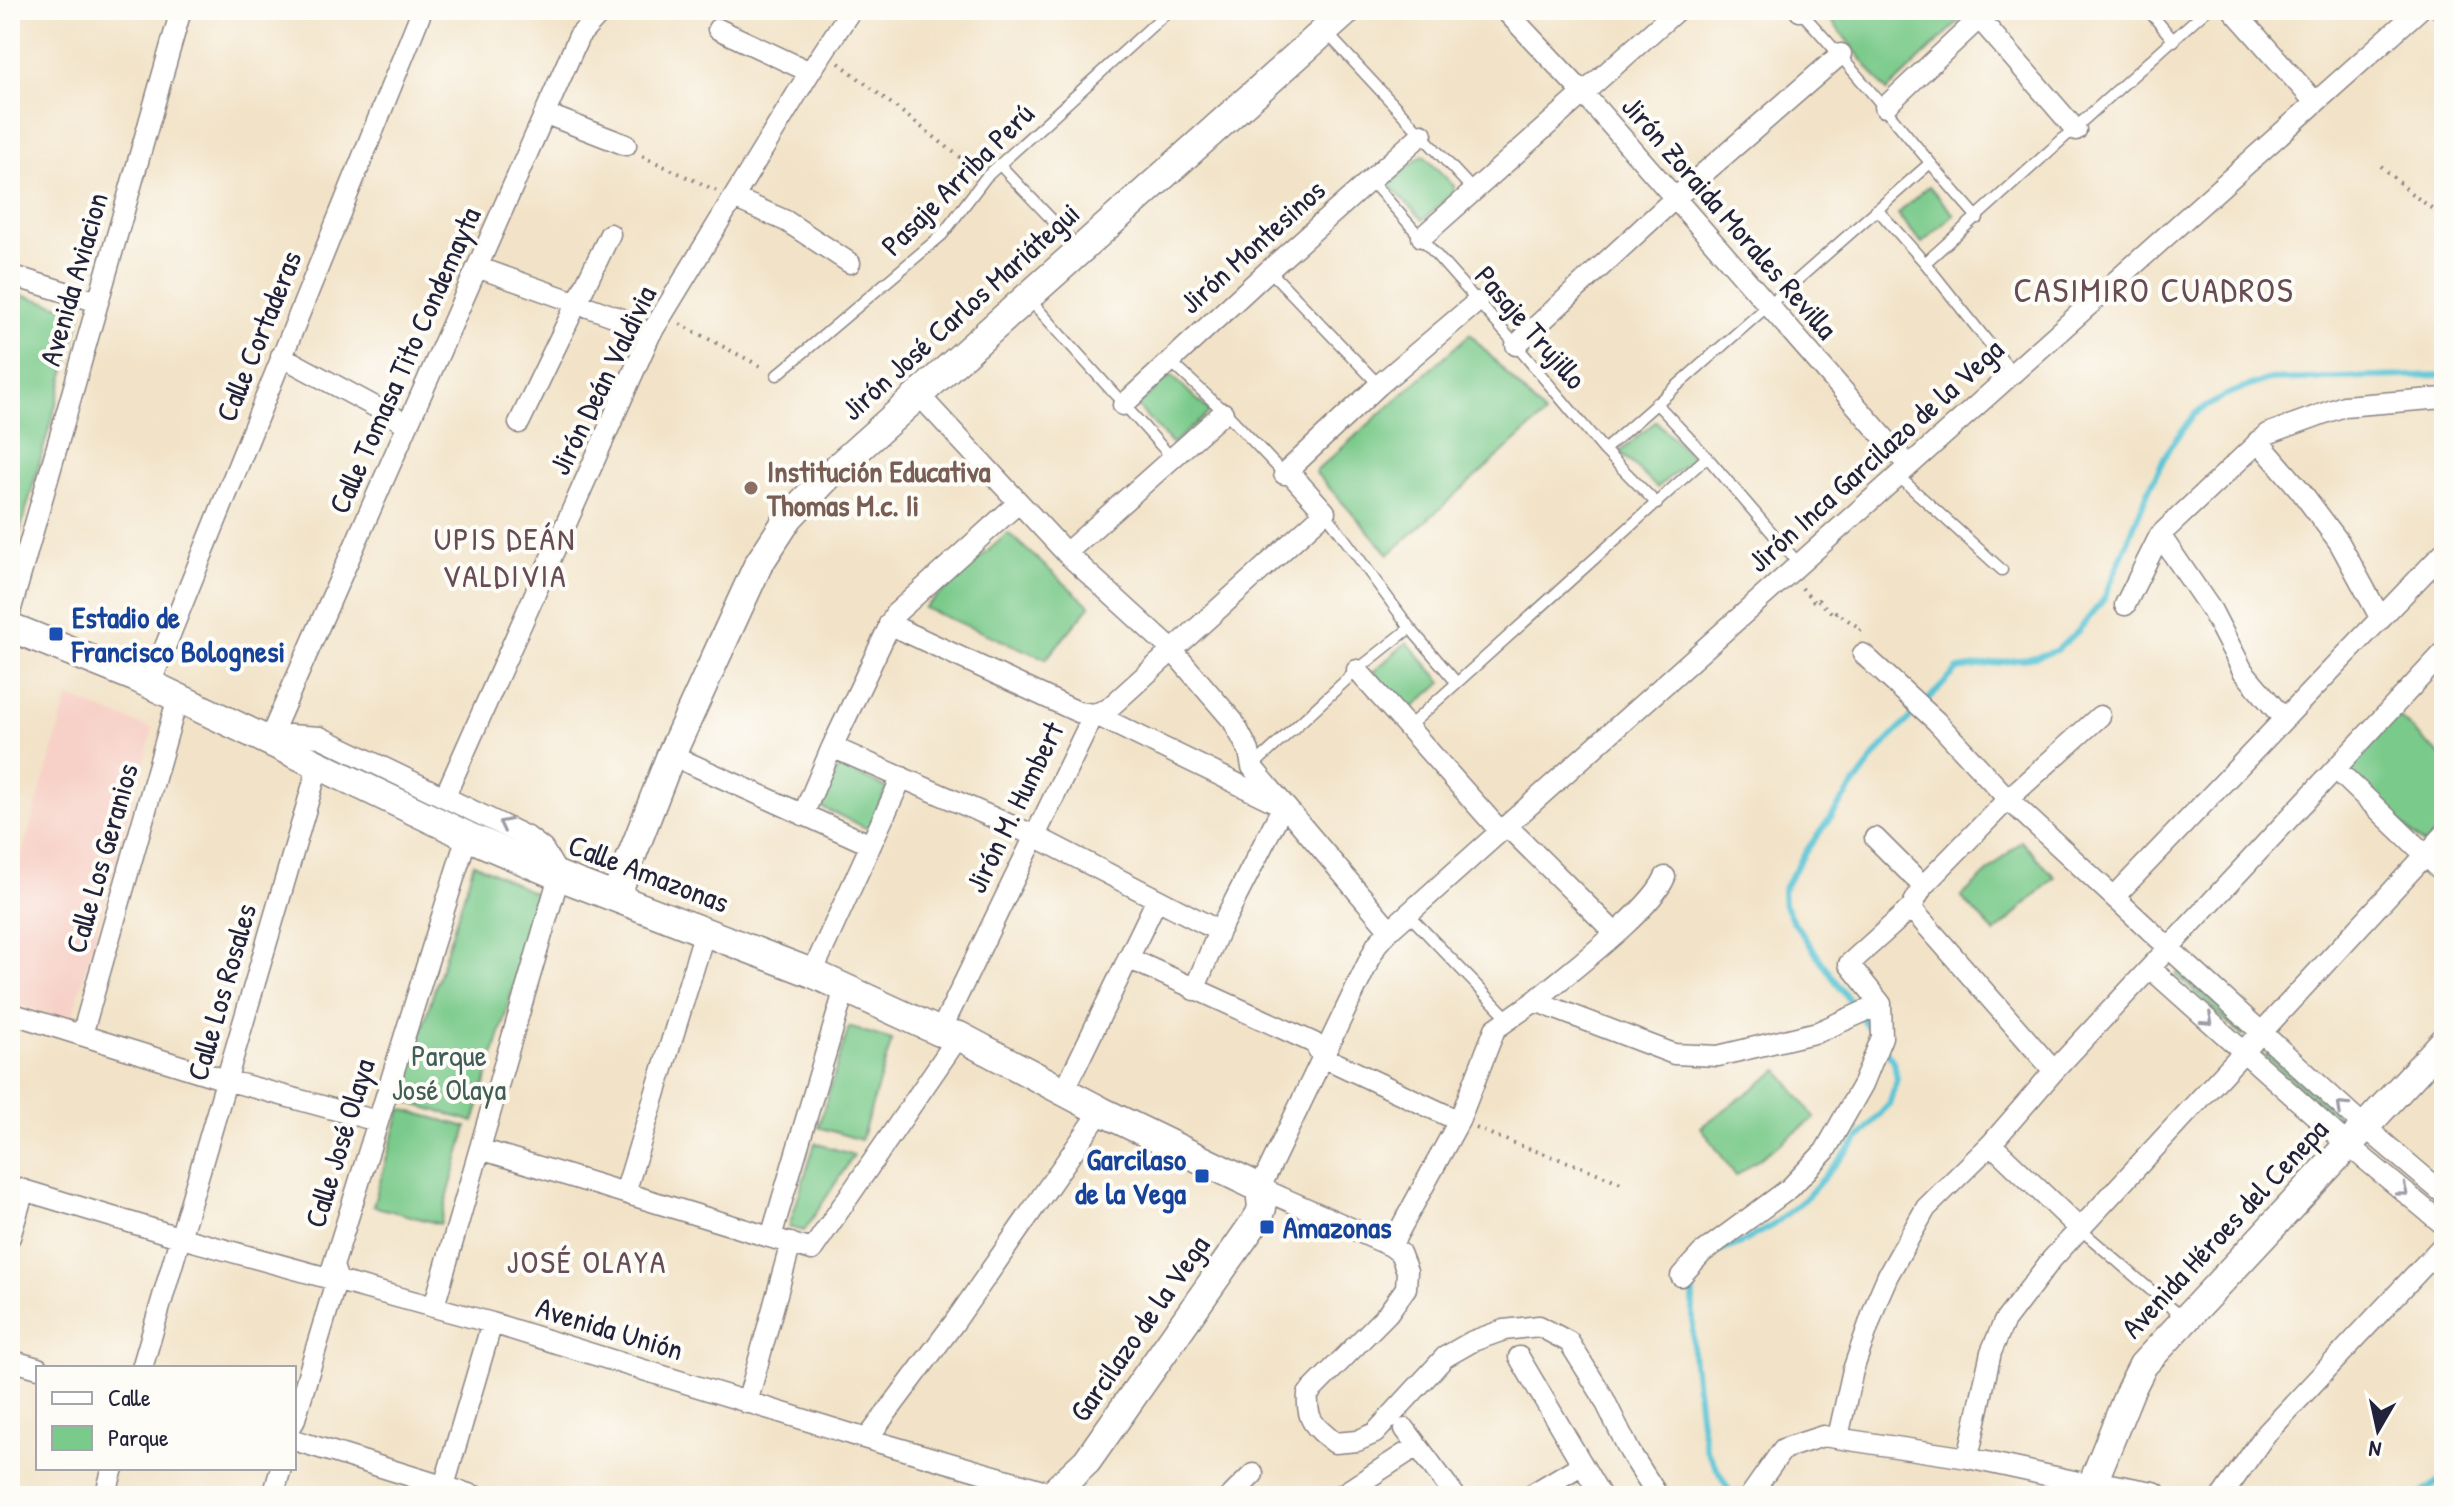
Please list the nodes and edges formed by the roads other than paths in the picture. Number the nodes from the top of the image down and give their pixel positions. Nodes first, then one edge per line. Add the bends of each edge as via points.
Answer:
1 (181, 10) edge
2 (422, 10) edge
3 (603, 10) edge
4 (851, 10) edge
5 (1166, 10) edge
6 (1348, 10) edge
7 (1505, 10) edge
8 (1677, 10) edge
9 (1800, 10) edge
10 (2148, 10) edge
11 (2206, 10) edge
12 (2233, 10) edge
13 (2419, 10) edge
14 (1984, 14) edge
15 (718, 29) dead end
16 (1325, 30) junction
17 (2174, 41) junction
18 (1841, 54) junction
19 (810, 72) junction
20 (1583, 93) junction
21 (2314, 101) junction
22 (1885, 107) junction
23 (546, 114) junction
24 (2076, 130) junction
25 (1422, 134) junction
26 (633, 150) road end
27 (999, 164) junction
28 (1929, 164) junction
29 (1370, 180) junction
30 (1473, 190) junction
31 (734, 198) junction
32 (1674, 199) junction
33 (1877, 209) junction
34 (1978, 218) junction
35 (610, 234) dead end
36 (1422, 237) junction
37 (1080, 248) junction
38 (850, 263) dead end
39 (1925, 263) junction
40 (477, 267) junction
41 (1269, 270) junction
42 (10, 275) edge
43 (1027, 297) junction
44 (98, 302) junction
45 (578, 302) junction
46 (1477, 302) junction
47 (1768, 305) junction
48 (650, 335) junction
49 (1516, 345) junction
50 (281, 356) junction
51 (1170, 361) junction
52 (2012, 372) junction
53 (777, 375) road end
54 (1379, 385) junction
55 (919, 395) junction
56 (2444, 398) edge
57 (1656, 403) junction
58 (1123, 405) junction
59 (1223, 413) junction
60 (519, 423) dead end
61 (407, 424) junction
62 (2258, 441) junction
63 (1604, 450) junction
64 (1707, 457) junction
65 (1172, 458) junction
66 (1903, 470) junction
67 (1286, 472) junction
68 (1018, 503) junction
69 (1657, 504) junction
70 (1325, 512) junction
71 (2160, 535) junction
72 (2444, 552) edge
73 (1066, 553) junction
74 (2002, 570) dead end
75 (1800, 572) junction
76 (2125, 605) dead end
77 (10, 612) edge
78 (2381, 619) junction
79 (889, 624) junction
80 (10, 627) edge
81 (1410, 628) junction
82 (1172, 650) junction
83 (2444, 652) edge
84 (1868, 653) road end
85 (1357, 670) junction
86 (1456, 682) junction
87 (150, 684) junction
88 (178, 697) junction
89 (1094, 714) junction
90 (2100, 716) dead end
91 (2283, 718) junction
92 (1408, 727) junction
93 (269, 740) junction
94 (832, 747) junction
95 (671, 755) junction
96 (319, 764) junction
97 (1252, 767) junction
98 (2336, 769) junction
99 (902, 777) junction
100 (445, 796) junction
101 (2008, 799) junction
102 (1283, 806) junction
103 (803, 815) junction
104 (1504, 828) junction
105 (1033, 835) junction
106 (2444, 835) edge
107 (467, 836) junction
108 (1875, 838) dead end
109 (871, 845) junction
110 (2425, 856) junction
111 (2444, 873) edge
112 (559, 876) junction
113 (1665, 877) dead end
114 (1923, 886) junction
115 (616, 896) junction
116 (2115, 896) junction
117 (1157, 899) junction
118 (1911, 908) junction
119 (1409, 915) junction
120 (1390, 930) junction
121 (705, 931) junction
122 (1219, 931) junction
123 (1614, 932) junction
124 (2169, 948) junction
125 (1128, 958) junction
126 (2150, 968) junction
127 (812, 973) junction
128 (845, 988) junction
129 (1194, 990) junction
130 (1535, 1001) junction
131 (1872, 1008) junction
132 (10, 1013) edge
133 (1508, 1018) junction
134 (2262, 1033) junction
135 (949, 1034) junction
136 (82, 1035) junction
137 (2444, 1042) edge
138 (2245, 1053) junction
139 (1323, 1057) junction
140 (2054, 1071) junction
141 (226, 1080) junction
142 (1064, 1091) junction
143 (1101, 1111) junction
144 (377, 1121) junction
145 (1459, 1121) junction
146 (2356, 1136) junction
147 (1991, 1144) junction
148 (480, 1149) junction
149 (17, 1188) edge
150 (1260, 1188) junction
151 (625, 1193) junction
152 (2444, 1194) edge
153 (2444, 1225) edge
154 (2080, 1229) junction
155 (10, 1237) edge
156 (182, 1238) junction
157 (781, 1240) junction
158 (2444, 1244) edge
159 (1395, 1250) junction
160 (1681, 1276) dead end
161 (337, 1278) junction
162 (434, 1306) junction
163 (2185, 1319) junction
164 (492, 1323) junction
165 (1519, 1357) dead end
166 (10, 1360) edge
167 (143, 1366) edge
168 (36, 1367) edge
169 (747, 1403) junction
170 (296, 1415) edge
171 (1831, 1437) junction
172 (867, 1439) junction
173 (296, 1441) edge
174 (1968, 1458) junction
175 (1581, 1465) junction
176 (112, 1470) edge
177 (280, 1470) edge
178 (1253, 1474) dead end
179 (442, 1491) edge
180 (2089, 1491) edge
181 (1052, 1495) edge
182 (105, 1496) edge
183 (273, 1496) edge
184 (475, 1496) edge
185 (1231, 1496) edge
186 (1340, 1496) edge
187 (1455, 1496) edge
188 (1529, 1496) edge
189 (1601, 1496) edge
190 (1658, 1496) edge
191 (1750, 1496) edge
192 (2153, 1496) edge
193 (2222, 1496) edge

1 - 44 street, Avenida Aviacion
2 - 50 street, Calle Cortaderas
3 - 23 street, Calle Tomasa Tito Condemayta via 579,36
4 - 19 street, Jirón Deán Valdivia
5 - 27 lane, Pasaje Arriba Perú
6 - 16 street, Jirón José Carlos Mariátegui
7 - 20 street, Jirón Zoraida Morales Revilla
8 - 20 street
9 - 18 lane
10 - 17 lane
11 - 17 lane
12 - 21 street
13 - 21 street, Jirón Inca Garcilazo de la Vega
14 - 22 street
14 - 24 street
15 - 19 street
16 - 25 lane
16 - 37 street, Jirón José Carlos Mariátegui
17 - 24 lane
18 - 22 lane
18 - 32 street
19 - 31 street, Jirón Deán Valdivia
20 - 30 street
20 - 32 street, Jirón Zoraida Morales Revilla
21 - 52 street, Jirón Inca Garcilazo de la Vega
22 - 28 lane
23 - 26 street
23 - 40 street, Calle Tomasa Tito Condemayta
24 - 34 lane
25 - 29 street, Jirón Montesinos
25 - 30 lane
27 - 37 lane
27 - 53 lane, Pasaje Arriba Perú via 942,235
28 - 33 lane
28 - 34 lane
29 - 36 lane, Pasaje Trujillo
29 - 41 street, Jirón Montesinos
30 - 36 street
31 - 38 street via 786,221
31 - 48 street, Jirón Deán Valdivia
32 - 47 street, Jirón Zoraida Morales Revilla
32 - 49 street
33 - 39 lane
33 - 47 lane
34 - 39 lane
35 - 45 street
36 - 46 lane, Pasaje Trujillo
37 - 43 street, Jirón José Carlos Mariátegui
39 - 52 lane
40 - 45 street
40 - 61 street, Calle Tomasa Tito Condemayta
41 - 51 street, Jirón Montesinos
41 - 54 lane
42 - 44 street
43 - 55 street, Jirón José Carlos Mariátegui
43 - 58 lane
44 - 77 street, Avenida Aviacion
45 - 48 street
45 - 60 street
46 - 49 lane, Pasaje Trujillo
46 - 54 street
47 - 57 lane
47 - 66 street, Jirón Zoraida Morales Revilla
48 - 100 street, Jirón Deán Valdivia
49 - 63 lane, Pasaje Trujillo
50 - 61 street
50 - 87 street, Calle Cortaderas
51 - 58 street, Jirón Montesinos
51 - 59 lane
52 - 66 street, Jirón Inca Garcilazo de la Vega
54 - 67 street
55 - 68 street
55 - 95 street, Jirón José Carlos Mariátegui via 829,475 776,536
56 - 62 street via 2344,406
57 - 63 lane
57 - 64 lane
58 - 65 lane
59 - 65 street
59 - 67 lane
61 - 93 street, Calle Tomasa Tito Condemayta
62 - 71 street
62 - 78 street via 2339,542
63 - 69 lane, Pasaje Trujillo
64 - 69 lane
64 - 75 lane
65 - 73 street
66 - 74 lane, Jirón Zoraida Morales Revilla
66 - 75 street, Jirón Inca Garcilazo de la Vega
67 - 70 street
68 - 73 street
68 - 79 street
69 - 86 lane
70 - 81 lane
70 - 82 street, Jirón M. Humbert
71 - 76 street
71 - 91 street via 2212,611 2243,671
72 - 78 street
73 - 82 street
75 - 104 street, Jirón Inca Garcilazo de la Vega
78 - 91 street
79 - 89 street via 1078,712
79 - 94 street
80 - 87 street, Calle Amazonas
81 - 85 lane
81 - 86 lane
82 - 89 street, Jirón M. Humbert via 1108,709
82 - 97 street via 1233,721
83 - 98 street
84 - 101 street
85 - 92 street
85 - 97 lane
86 - 92 lane
87 - 88 street, Calle Amazonas
88 - 93 street, Calle Amazonas
88 - 136 street, Calle Los Geranios
89 - 102 street
89 - 105 street, Jirón M. Humbert
90 - 101 street
91 - 116 street
92 - 104 street
93 - 96 street, Calle Amazonas
93 - 100 street via 320,737
94 - 99 street
94 - 103 street
95 - 103 street
95 - 115 street, Jirón José Carlos Mariátegui
96 - 107 street, Calle Amazonas
96 - 141 street, Calle Los Rosales
97 - 102 street
98 - 110 street
98 - 124 street
99 - 105 street
99 - 109 street
112 -> 100 street via 543,849 529,838
101 - 114 street
101 - 116 street
102 - 120 street
102 - 122 street
103 - 109 street
104 - 119 street, Jirón Inca Garcilazo de la Vega
104 - 123 street
105 - 117 street
105 - 135 street, Jirón M. Humbert
106 - 110 street
107 - 112 street, Calle Amazonas
107 - 144 street, Calle José Olaya
108 - 114 street
109 - 127 street
110 - 111 street
110 - 134 street
112 - 115 street, Calle Amazonas
112 - 148 street
113 - 123 street
114 - 118 street
115 - 121 street, Calle Amazonas
116 - 124 street
117 - 122 street
117 - 125 street
118 - 131 street via 1849,964
118 - 140 street
119 - 120 street, Jirón Inca Garcilazo de la Vega
119 - 133 lane
120 - 139 street, Jirón Inca Garcilazo de la Vega via 1377,944
121 - 127 street, Calle Amazonas
121 - 151 street
122 - 129 street
123 - 130 street
124 - 126 street
124 - 134 street
125 - 129 street
125 - 142 street
126 -> 138 street
126 - 140 street
127 - 128 street, Calle Amazonas
128 - 135 street, Calle Amazonas
128 - 157 street
129 - 139 street via 1314,1043
130 - 131 street via 1674,1054 1718,1056 1818,1032
130 - 133 street
131 - 160 street via 1882,1037 1863,1084 1825,1151 1790,1188 1702,1253
132 - 136 street
133 - 145 street via 1495,1029
134 - 138 street
146 -> 134 street
135 - 142 street, Calle Amazonas
135 - 157 street, Jirón M. Humbert via 812,1250
136 - 141 street
137 - 146 street, Avenida Héroes del Cenepa
138 - 146 street
138 - 154 street
139 - 145 street
139 - 150 street, Jirón Inca Garcilazo de la Vega
140 - 147 street
141 - 144 street
141 - 156 street, Calle Los Rosales
142 - 143 street, Calle Amazonas
143 - 150 street, Calle Amazonas
143 - 172 street
144 - 161 street, Calle José Olaya via 333,1266
145 - 159 street
146 - 152 street
146 -> 153 street
146 - 163 street, Avenida Héroes del Cenepa
147 - 154 street
147 - 171 street via 1926,1208 1888,1275
148 - 151 street
148 - 162 street
149 - 155 street
149 - 156 street, Avenida Unión
150 - 159 street
150 - 181 street, Garcilazo de la Vega via 1259,1216 1087,1461
151 - 157 street
154 - 163 lane
154 - 174 street via 2004,1322 1991,1352
156 - 161 street, Avenida Unión
156 - 167 street, Calle Los Rosales
157 - 169 street
158 - 193 street via 2265,1435
159 - 190 street via 1407,1271 1406,1288 1308,1394 1307,1413 1317,1428 1335,1443 1375,1433 1445,1357 1504,1330 1539,1326 1569,1342
161 - 162 street, Avenida Unión
161 - 170 street, Calle José Olaya
162 - 164 street, Avenida Unión
163 - 180 street, Avenida Héroes del Cenepa via 2143,1365
164 - 169 street, Avenida Unión
164 - 179 street
165 - 175 street
166 - 168 street
169 - 172 street, Avenida Unión
171 - 174 street
171 - 191 street via 1783,1449
172 - 181 street, Avenida Unión
173 - 179 street
174 - 180 street
175 - 188 street
175 - 189 street
176 - 182 street
177 - 183 street
178 - 185 street
179 - 184 street
180 - 192 street
186 - 187 street via 1411,1438

